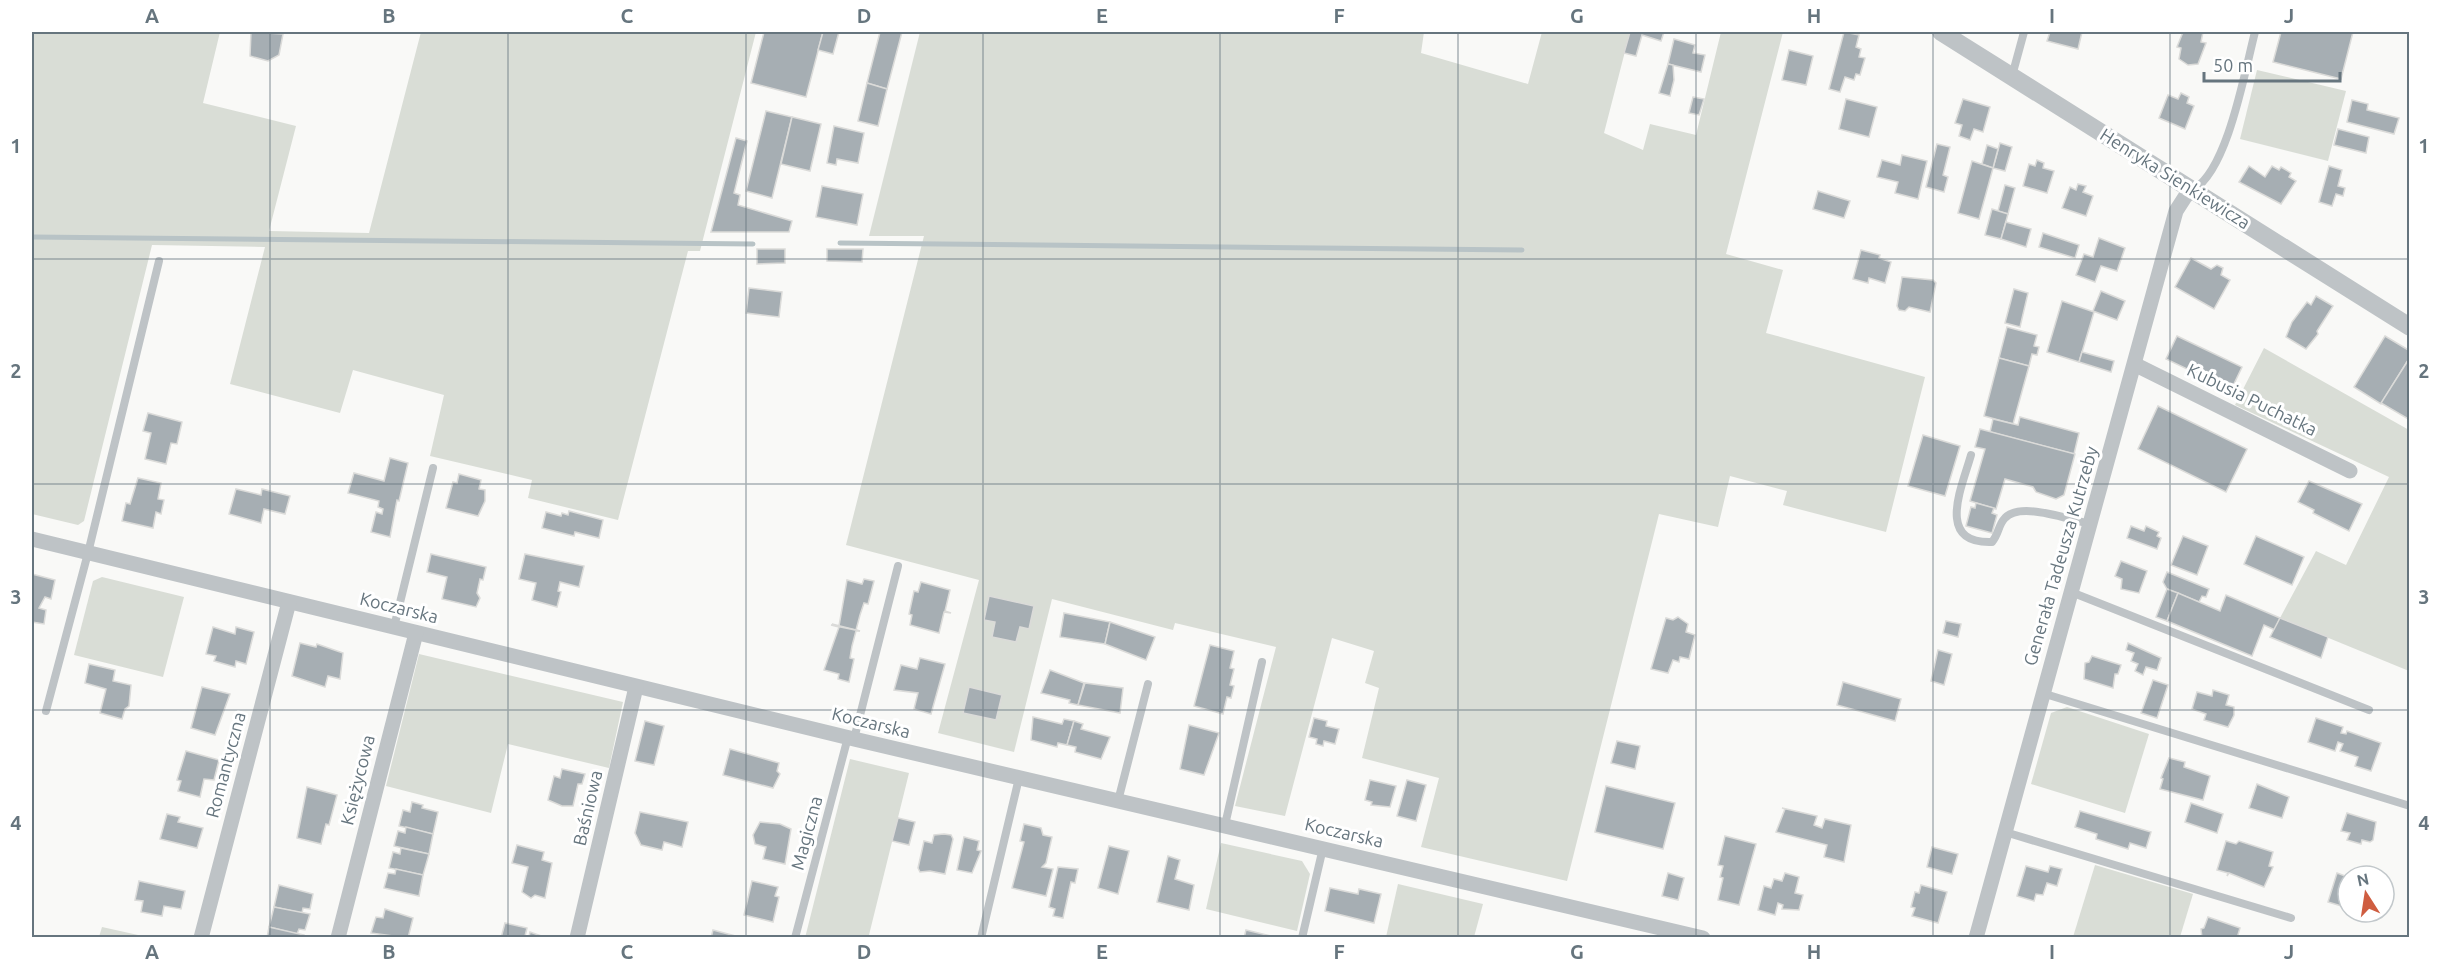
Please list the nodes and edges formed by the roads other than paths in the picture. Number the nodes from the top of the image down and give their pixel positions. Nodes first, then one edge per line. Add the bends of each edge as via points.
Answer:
1 (1941, 32) edge
2 (2024, 32) edge
3 (2255, 32) edge
4 (2012, 76) junction
5 (2192, 190) junction
6 (159, 261) dead end
7 (2409, 327) edge
8 (2136, 365) junction
9 (1971, 455) dead end
10 (433, 468) dead end
11 (2350, 471) dead end
12 (2090, 524) junction
13 (32, 539) edge
14 (88, 553) junction
15 (898, 566) dead end
16 (2071, 592) junction
17 (289, 602) junction
18 (394, 627) junction
19 (416, 633) junction
20 (1262, 662) dead end
21 (1148, 684) dead end
22 (636, 687) junction
23 (2042, 693) junction
24 (2369, 710) dead end
25 (46, 711) dead end
26 (851, 738) junction
27 (1019, 778) junction
28 (1118, 801) junction
29 (2409, 806) edge
30 (1225, 825) junction
31 (2003, 832) junction
32 (1323, 848) junction
33 (2291, 918) dead end
34 (201, 938) edge
35 (338, 938) edge
36 (577, 938) edge
37 (795, 938) edge
38 (981, 938) edge
39 (1302, 938) edge
40 (1703, 938) edge
41 (1976, 938) edge

1 - 4 street, Henryka Sienkiewicza
2 - 4 lane
3 - 5 lane via 2229,134 2203,184
4 - 5 street, Henryka Sienkiewicza
5 - 7 street, Henryka Sienkiewicza
5 - 8 street, Generała Tadeusza Kutrzeby via 2176,211
6 - 14 lane
8 - 11 street, Kubusia Puchatka
8 - 12 street, Generała Tadeusza Kutrzeby
9 - 12 lane via 1955,511 1961,532 1970,540 1992,542 2006,516 2017,511 2029,510
10 - 18 lane
12 - 16 street, Generała Tadeusza Kutrzeby
13 - 14 street, Koczarska
14 - 17 street, Koczarska
14 - 25 lane
15 - 26 lane, Magiczna
16 - 23 street, Generała Tadeusza Kutrzeby
16 - 24 lane
17 - 18 street, Koczarska
17 - 34 street, Romantyczna
18 - 19 street, Koczarska
19 - 22 street, Koczarska
19 - 35 street, Księżycowa
20 - 30 lane
21 - 28 lane
22 - 26 street, Koczarska
22 - 36 street, Baśniowa
23 - 29 lane
23 - 31 street, Generała Tadeusza Kutrzeby
26 - 27 street, Koczarska
26 - 37 lane, Magiczna
27 - 28 street, Koczarska
27 - 38 lane
28 - 30 street, Koczarska
30 - 32 street, Koczarska
31 - 33 lane
31 - 41 street, Generała Tadeusza Kutrzeby
32 - 39 lane
32 - 40 street, Koczarska

